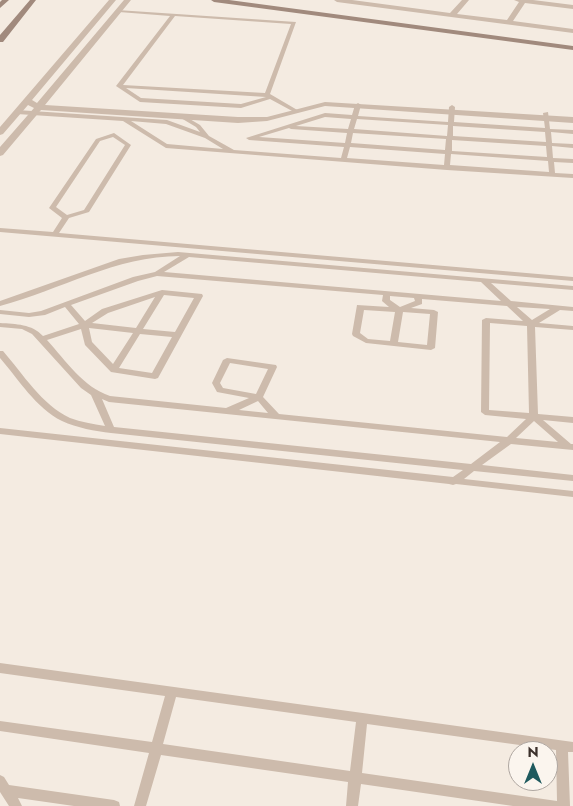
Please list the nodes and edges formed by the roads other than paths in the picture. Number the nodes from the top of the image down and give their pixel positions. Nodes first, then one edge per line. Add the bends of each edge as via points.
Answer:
1 (6, 0) edge
2 (33, 0) edge
3 (113, 0) edge
4 (128, 0) edge
5 (214, 0) edge
6 (254, 0) edge
7 (337, 0) edge
8 (466, 0) edge
9 (520, 0) edge
10 (0, 6) edge
11 (573, 7) edge
12 (119, 11) junction
13 (173, 15) junction
14 (449, 15) junction
15 (509, 22) junction
16 (436, 25) junction
17 (573, 31) edge
18 (0, 40) edge
19 (573, 43) edge
20 (573, 48) edge
21 (119, 86) junction
22 (189, 90) junction
23 (269, 96) junction
24 (27, 100) junction
25 (182, 102) junction
26 (358, 106) junction
27 (38, 107) junction
28 (293, 109) junction
29 (452, 110) junction
30 (17, 112) junction
31 (178, 115) junction
32 (546, 116) junction
33 (573, 116) edge
34 (354, 117) junction
35 (122, 118) junction
36 (573, 120) edge
37 (450, 124) junction
38 (287, 126) junction
39 (548, 130) junction
40 (351, 131) junction
41 (0, 132) edge
42 (573, 132) edge
43 (207, 137) junction
44 (449, 139) junction
45 (347, 145) junction
46 (549, 145) junction
47 (573, 146) edge
48 (233, 152) junction
49 (448, 152) junction
50 (0, 153) edge
51 (550, 159) junction
52 (343, 160) junction
53 (573, 161) edge
54 (447, 168) junction
55 (552, 175) junction
56 (573, 176) edge
57 (66, 217) junction
58 (0, 230) edge
59 (55, 234) junction
60 (207, 247) junction
61 (275, 253) junction
62 (187, 255) junction
63 (203, 256) junction
64 (323, 257) junction
65 (273, 262) junction
66 (322, 267) junction
67 (473, 270) junction
68 (157, 274) junction
69 (549, 276) junction
70 (573, 278) edge
71 (484, 281) junction
72 (550, 286) junction
73 (573, 288) edge
74 (162, 292) junction
75 (387, 293) junction
76 (418, 296) junction
77 (509, 303) junction
78 (0, 304) edge
79 (66, 304) junction
80 (559, 308) junction
81 (573, 309) edge
82 (399, 310) junction
83 (0, 312) edge
84 (531, 324) junction
85 (0, 325) edge
86 (84, 325) junction
87 (573, 328) edge
88 (138, 331) junction
89 (176, 335) junction
90 (41, 339) junction
91 (394, 344) junction
92 (0, 353) edge
93 (114, 370) junction
94 (95, 394) junction
95 (259, 397) junction
96 (228, 412) junction
97 (276, 416) junction
98 (534, 416) junction
99 (573, 420) edge
100 (111, 430) junction
101 (0, 431) edge
102 (138, 433) junction
103 (221, 441) junction
104 (508, 441) junction
105 (133, 446) junction
106 (571, 447) edge
107 (294, 449) junction
108 (218, 455) junction
109 (291, 463) junction
110 (472, 468) junction
111 (568, 477) edge
112 (453, 482) junction
113 (569, 494) edge
114 (0, 668) edge
115 (172, 692) junction
116 (362, 718) junction
117 (0, 726) edge
118 (567, 746) edge
119 (156, 749) junction
120 (355, 777) junction
121 (3, 785) edge
122 (16, 806) edge
123 (114, 806) edge
124 (140, 806) edge
125 (352, 806) edge
126 (554, 806) edge
127 (564, 806) edge

1 - 10 street
2 - 18 street
3 - 24 street
4 - 12 street
5 - 20 street
6 - 16 street
7 - 14 street
8 - 14 street
9 - 11 street
9 - 15 street
12 - 13 lane
12 - 27 street
13 - 21 lane
13 - 23 lane via 294,23
14 - 15 street
14 - 16 street
15 - 17 street
16 - 19 street
21 - 22 lane
21 - 25 lane via 140,100
22 - 23 lane
22 - 25 lane
23 - 25 lane via 241,106
23 - 28 lane
24 - 27 street
24 - 30 street
25 - 31 lane
26 - 28 street via 325,104
26 - 29 street
26 - 34 lane
27 - 30 lane
27 - 31 street
27 - 35 lane
27 - 50 street
28 - 29 street via 323,100
28 - 31 street via 255,120
29 - 32 street
29 - 37 lane
30 - 41 street
31 - 43 lane via 198,126
32 - 33 street
32 - 36 street
32 - 39 lane
34 - 37 lane
34 - 38 lane via 325,115
34 - 40 lane
35 - 43 lane via 167,122
35 - 48 lane via 166,146
37 - 39 lane
37 - 44 lane
38 - 40 lane
38 - 45 lane via 249,138
39 - 42 lane
39 - 46 lane
40 - 44 lane
40 - 45 lane
43 - 48 lane
44 - 46 lane
44 - 49 lane
45 - 49 lane
45 - 52 lane
46 - 47 lane
46 - 51 lane
48 - 52 lane
49 - 51 lane
49 - 54 lane
51 - 53 lane
51 - 55 lane
52 - 54 lane
54 - 55 lane
55 - 56 lane
57 - 57 lane via 87,211 128,145 114,135 98,140 52,208
57 - 59 lane
58 - 59 lane
59 - 60 lane
60 - 61 lane
60 - 63 lane
61 - 64 lane
61 - 65 lane
62 - 63 lane
62 - 68 lane
62 - 78 lane via 138,257
63 - 65 lane
64 - 66 lane
64 - 67 lane
65 - 66 lane
66 - 71 lane
67 - 69 lane
67 - 71 lane
68 - 75 lane
68 - 79 lane
69 - 70 lane
69 - 72 lane
71 - 72 lane
71 - 77 lane
72 - 73 lane
74 - 86 lane via 104,311
74 - 88 lane
74 - 89 lane via 199,296
75 - 76 lane
75 - 82 lane via 386,301
76 - 77 lane
76 - 82 lane via 419,302
77 - 80 lane
77 - 84 lane
79 - 83 lane via 29,315
79 - 86 lane
80 - 81 lane
80 - 84 lane
82 - 91 lane
82 - 91 lane via 360,308 356,334 366,341
82 - 91 lane via 434,312 431,348
84 - 87 lane
84 - 98 lane
84 - 98 lane via 486,320 485,412
85 - 90 lane via 23,327
86 - 88 lane
86 - 90 lane
86 - 93 lane via 88,342
88 - 89 lane
88 - 93 lane
89 - 93 lane via 155,376
90 - 94 lane
92 - 100 lane via 46,405 61,417 77,424
94 - 96 lane via 109,399
94 - 100 lane
95 - 95 lane via 273,367 227,360 216,384 220,390
95 - 96 lane
95 - 97 lane
96 - 97 lane
97 - 104 lane
98 - 99 lane
98 - 104 lane
98 - 106 lane
100 - 102 lane
101 - 105 lane
102 - 103 lane
102 - 105 lane
103 - 107 lane
103 - 108 lane
104 - 106 lane
104 - 110 lane
105 - 108 lane
107 - 109 lane
107 - 110 lane
108 - 109 lane
109 - 112 lane
110 - 111 lane
110 - 112 lane
111 - 113 lane
112 - 113 lane
114 - 115 lane
115 - 116 lane
115 - 119 lane
116 - 118 lane
116 - 120 lane
117 - 119 lane
118 - 127 lane
119 - 120 lane
119 - 124 lane
120 - 125 lane
120 - 126 lane
121 - 122 lane
121 - 123 lane

